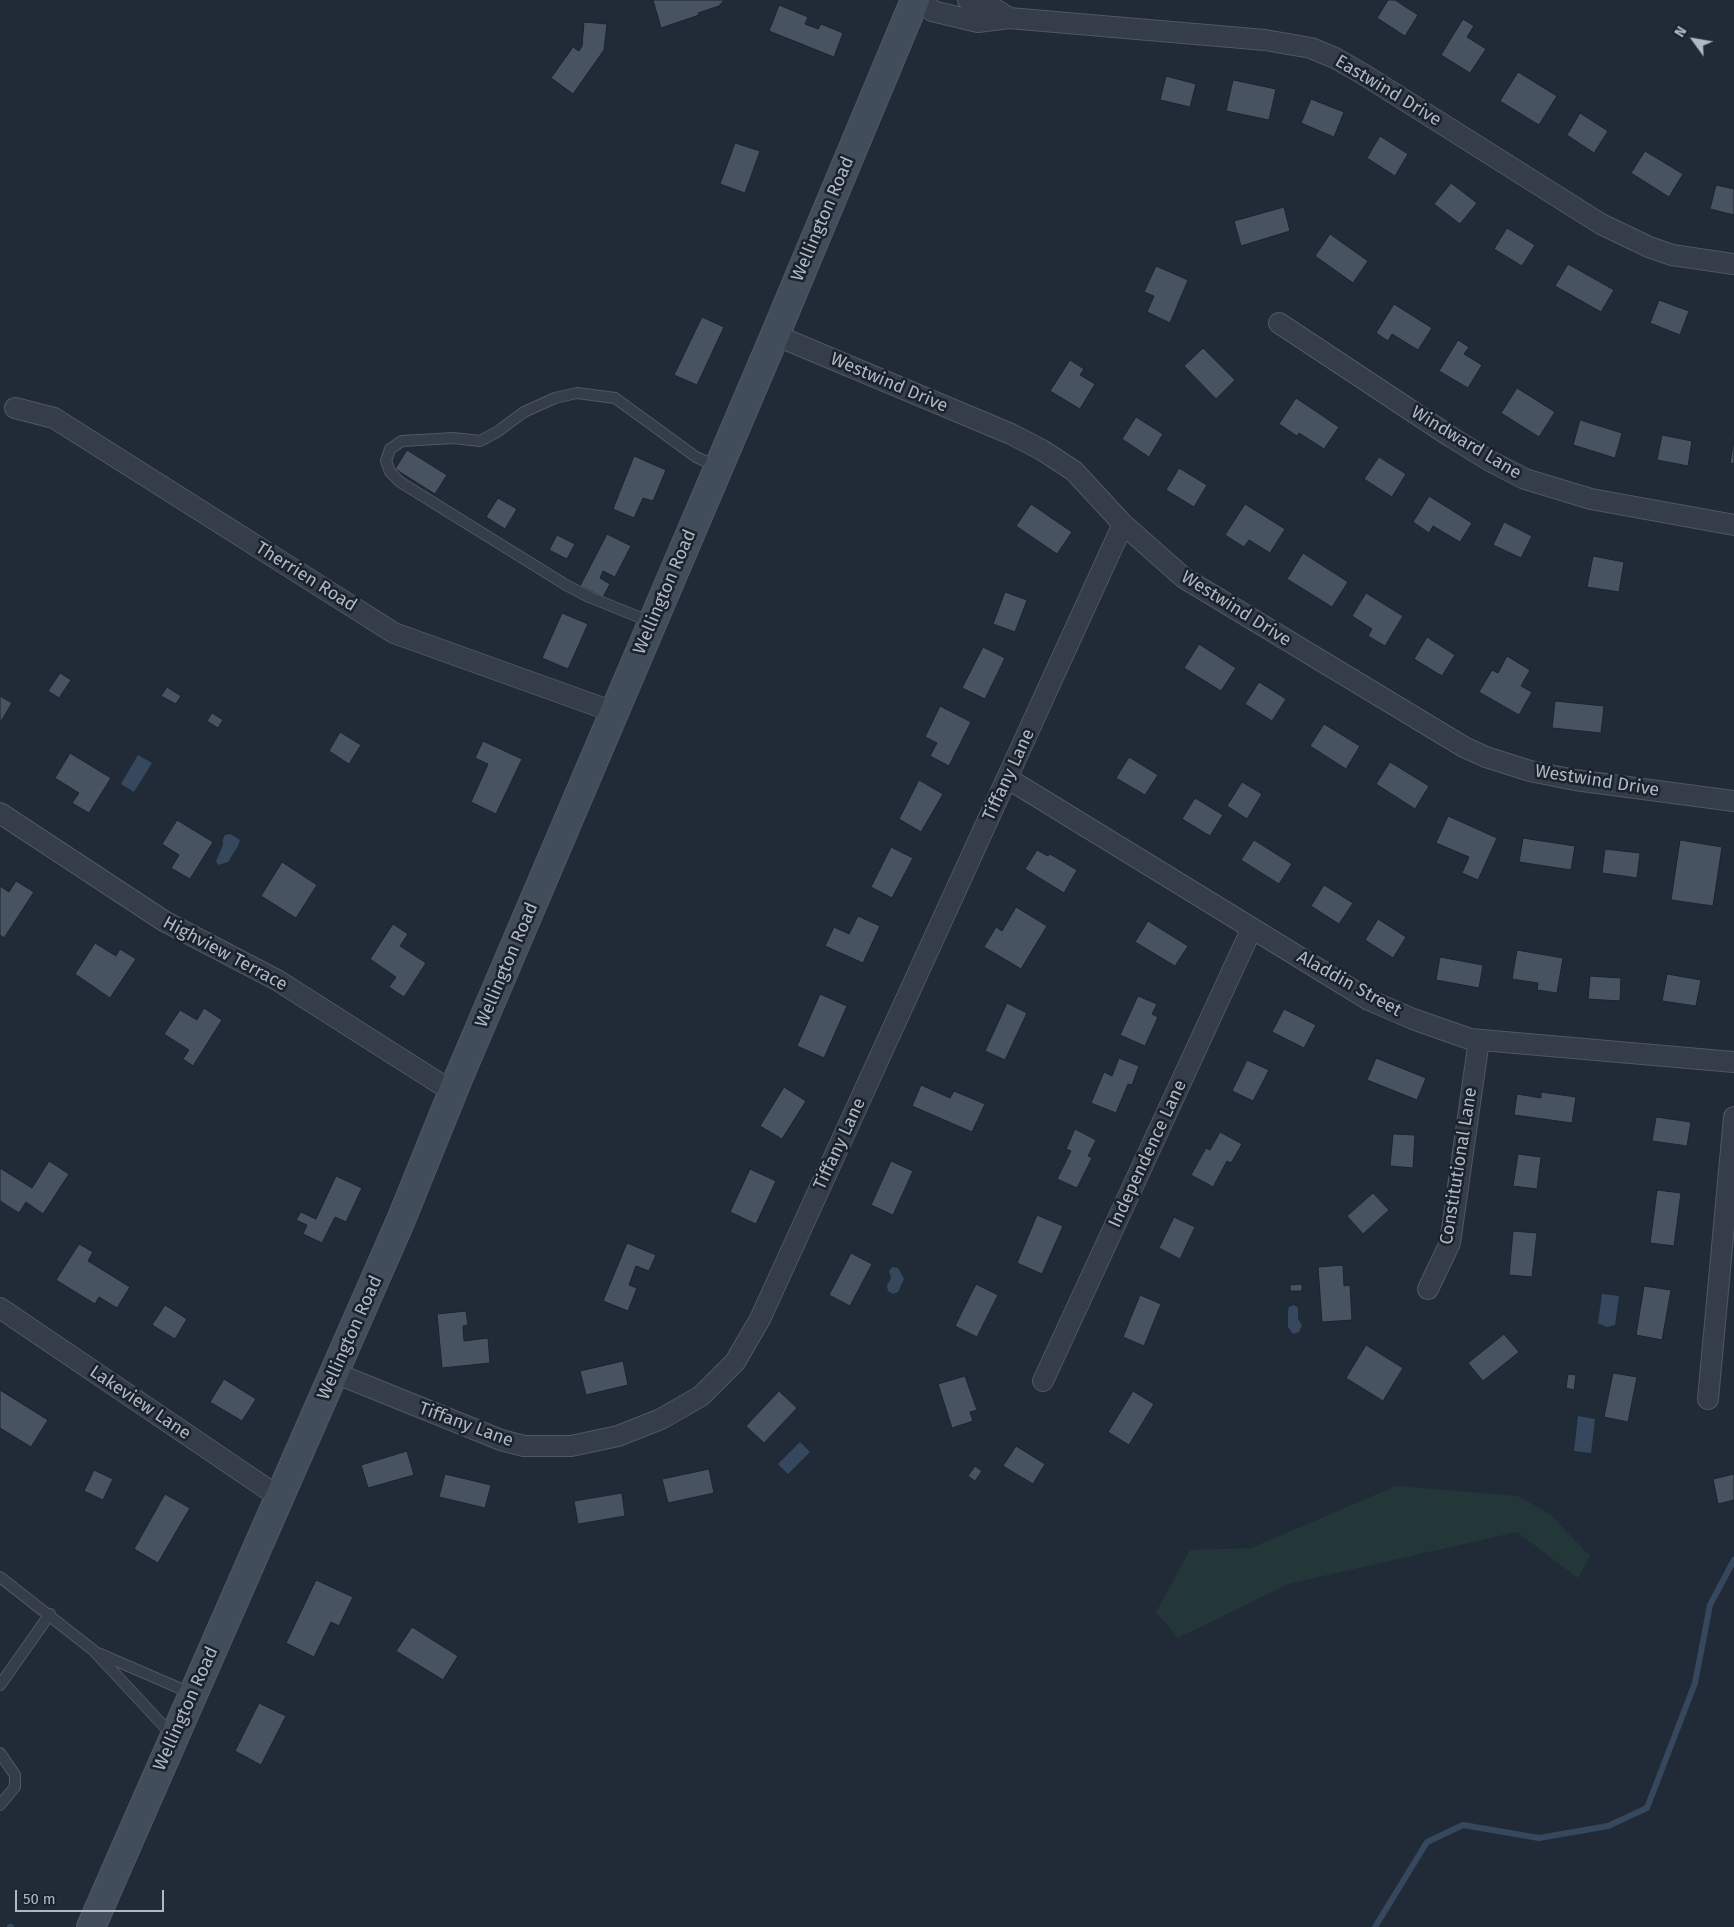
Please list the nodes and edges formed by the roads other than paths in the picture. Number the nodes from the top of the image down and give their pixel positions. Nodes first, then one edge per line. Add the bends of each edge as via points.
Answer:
1 (915, 0) edge
2 (924, 0) edge
3 (968, 0) edge
4 (1009, 18) junction
5 (1734, 264) edge
6 (1279, 323) dead end
7 (775, 335) junction
8 (15, 408) dead end
9 (718, 467) junction
10 (1124, 524) junction
11 (1734, 524) edge
12 (652, 622) junction
13 (614, 712) junction
14 (1007, 778) junction
15 (1734, 801) edge
16 (0, 812) edge
17 (1252, 928) junction
18 (1479, 1040) junction
19 (1734, 1062) edge
20 (453, 1092) junction
21 (1734, 1117) edge
22 (1428, 1289) dead end
23 (0, 1308) edge
24 (335, 1373) junction
25 (1043, 1381) dead end
26 (1708, 1399) dead end
27 (279, 1497) junction
28 (0, 1577) edge
29 (50, 1614) junction
30 (93, 1650) junction
31 (0, 1686) edge
32 (193, 1694) junction
33 (174, 1737) junction
34 (0, 1753) edge
35 (0, 1805) edge
36 (91, 1927) edge

1 - 7 main road, Wellington Road
2 - 4 street, Eastwind Drive via 932,11 978,22
3 - 4 street, Eastwind Drive via 990,6
4 - 5 street, Eastwind Drive via 1265,40 1310,48 1363,74 1608,228 1672,255
6 - 11 street, Windward Lane via 1451,437 1525,479 1591,499
7 - 9 main road, Wellington Road
7 - 10 street, Westwind Drive via 1042,450 1074,471
8 - 13 street, Therrien Road via 54,418 394,633
9 - 12 main road, Wellington Road
9 - 12 lane via 696,457 614,398 578,393 555,398 524,412 480,441 453,438 402,441 390,449 386,461 390,472 400,482 566,585
10 - 14 street, Tiffany Lane
10 - 15 street, Westwind Drive via 1184,578 1224,604 1486,757 1574,780
12 - 13 main road, Wellington Road
13 - 20 main road, Wellington Road
14 - 17 street, Aladdin Street
14 - 24 street, Tiffany Lane via 760,1319 734,1362 701,1396 662,1419 618,1436 571,1446 524,1446 474,1431
16 - 20 street, Highview Terrace via 164,922 277,980
17 - 18 street, Aladdin Street via 1370,1000 1413,1019
17 - 25 street, Independence Lane
18 - 19 street, Aladdin Street
18 - 22 street, Constitutional Lane via 1450,1243
20 - 24 main road, Wellington Road
21 - 26 street
23 - 27 street, Lakeview Lane
24 - 27 main road, Wellington Road
27 - 32 main road, Wellington Road
28 - 29 lane
29 - 30 lane
29 - 31 lane
30 - 32 lane
30 - 33 lane
32 - 33 main road, Wellington Road
33 - 36 main road, Wellington Road
34 - 35 lane via 14,1775 15,1787

